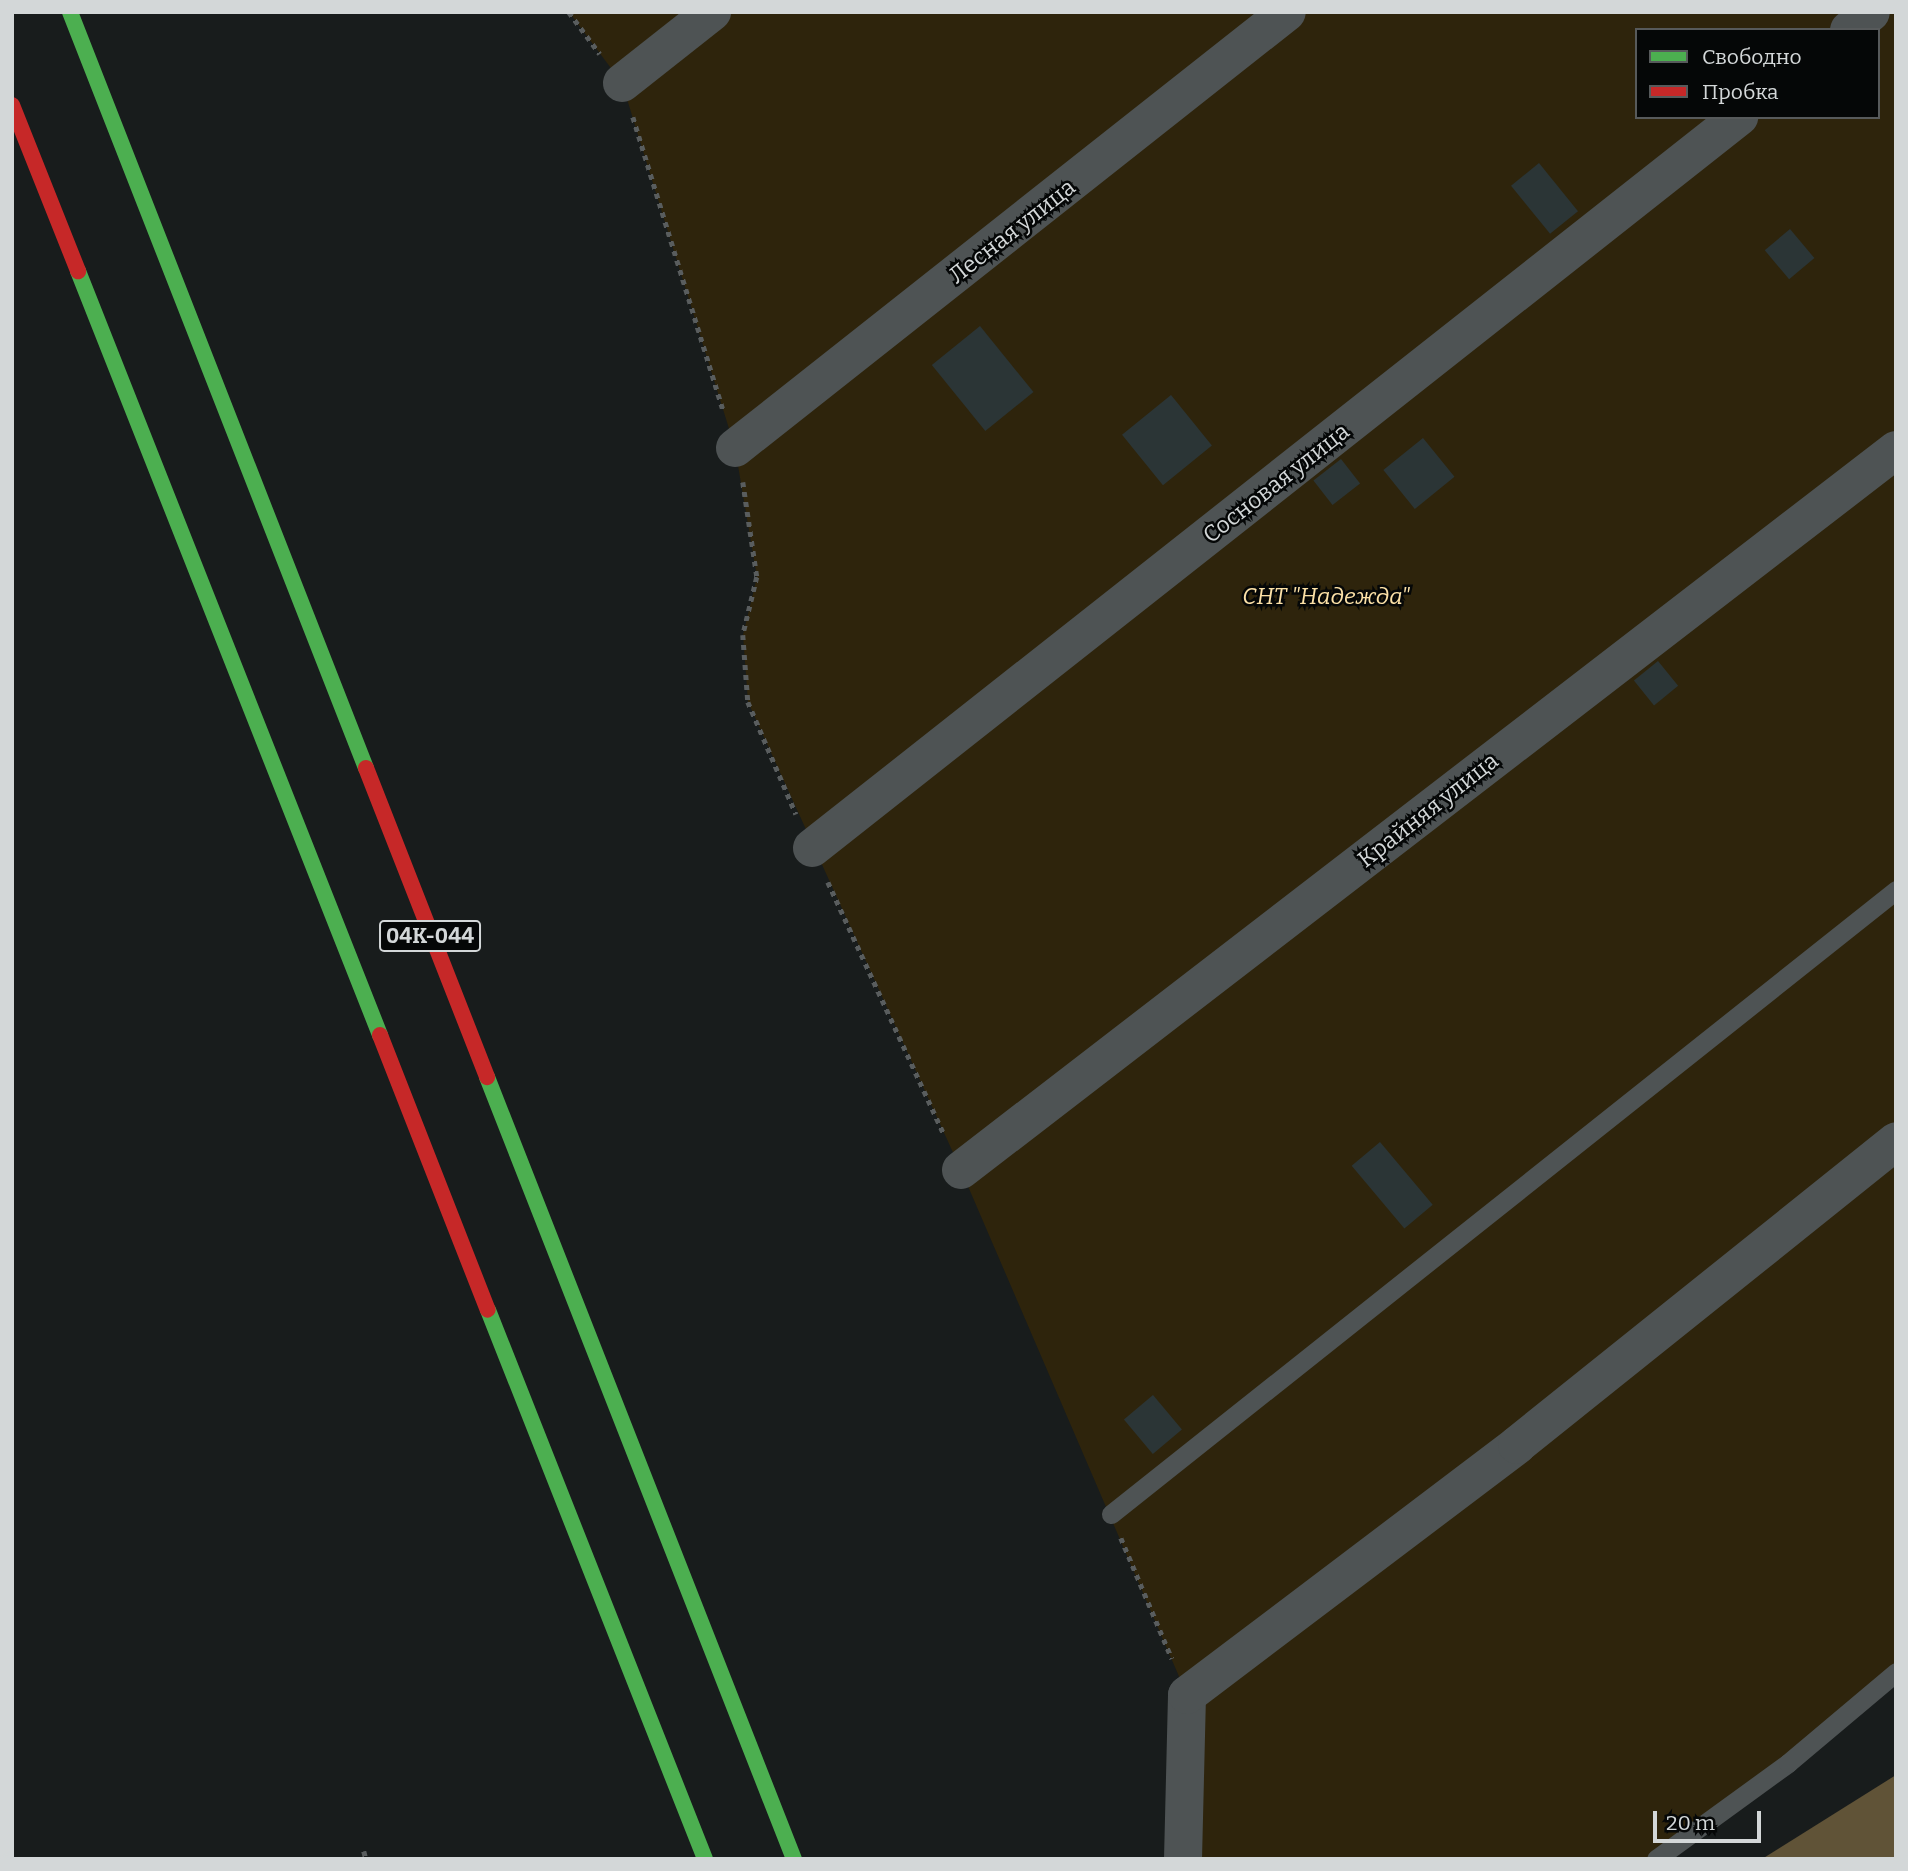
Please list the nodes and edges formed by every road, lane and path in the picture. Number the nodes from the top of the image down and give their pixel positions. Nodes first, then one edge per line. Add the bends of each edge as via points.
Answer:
1 (70, 12) edge
2 (569, 12) edge
3 (712, 12) edge
4 (1287, 12) edge
5 (1871, 12) edge
6 (1851, 28) edge
7 (622, 83) junction
8 (12, 105) edge
9 (1737, 119) edge
10 (735, 448) junction
11 (1896, 450) edge
12 (813, 848) junction
13 (1896, 890) edge
14 (1896, 1141) edge
15 (961, 1170) joint
16 (1111, 1514) joint
17 (1896, 1672) edge
18 (1187, 1696) junction
19 (363, 1851) dead end
20 (1188, 1852) edge
21 (366, 1859) edge
22 (705, 1859) edge
23 (794, 1859) edge
24 (1656, 1859) edge

1 - 23 main road, 04К-044
2 - 7 path
3 - 7 street
4 - 10 street, Лесная улица
5 - 6 street
7 - 10 path
8 - 22 main road, 04К-044
9 - 12 street, Сосновая улица
10 - 12 path via 757,577 743,635 748,702
11 - 15 street, Крайняя улица
12 - 15 path
13 - 16 lane
14 - 18 street via 1517,1445
16 - 18 path
17 - 24 lane via 1788,1763
18 - 20 street
19 - 21 path

